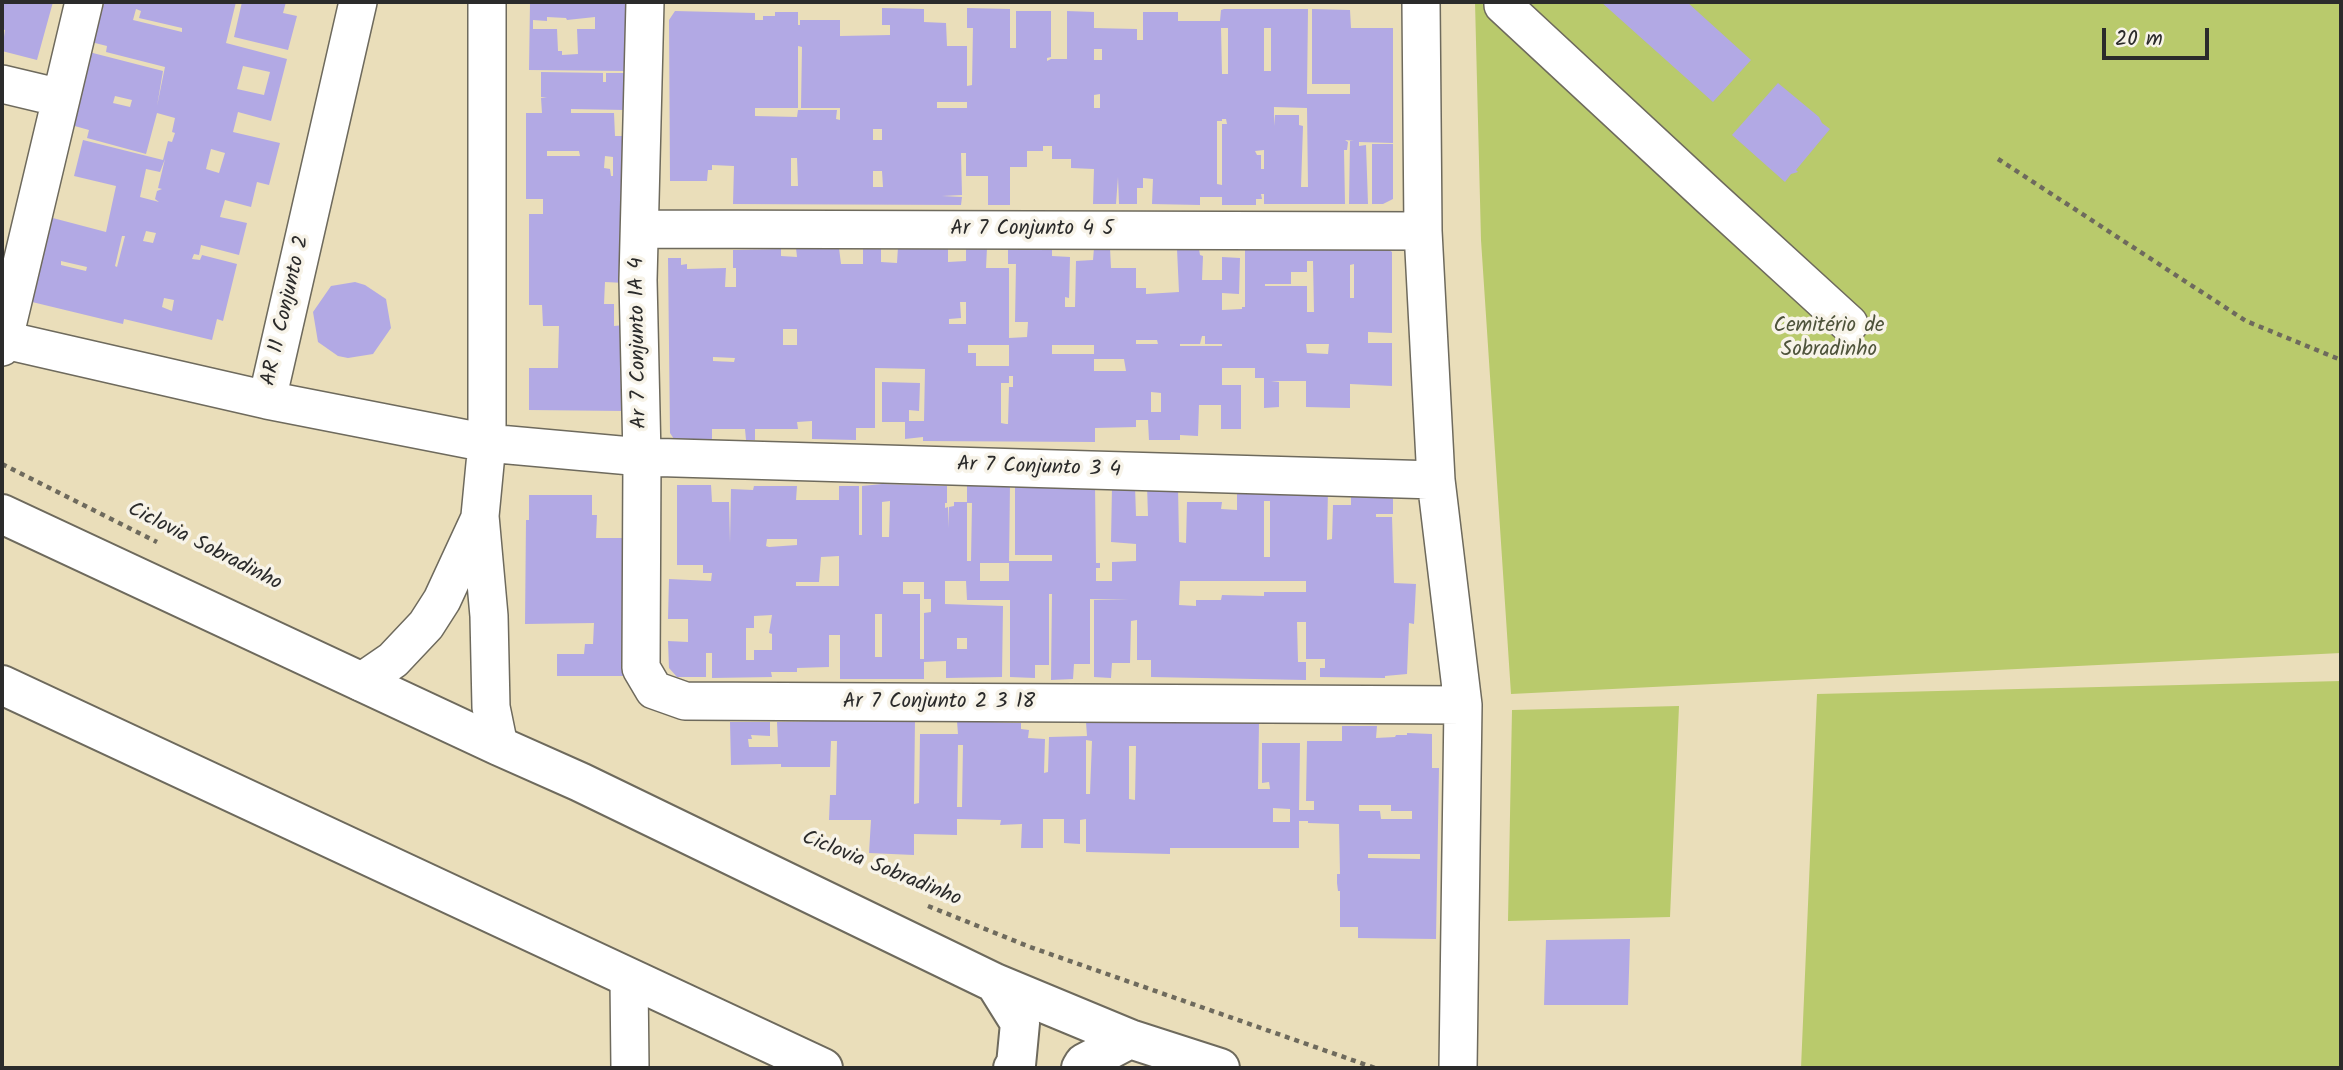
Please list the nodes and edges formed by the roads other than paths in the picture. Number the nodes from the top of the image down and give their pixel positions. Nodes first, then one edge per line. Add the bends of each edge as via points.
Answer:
1 (83, 2) edge
2 (358, 2) edge
3 (487, 2) edge
4 (645, 2) edge
5 (1421, 2) edge
6 (1503, 2) edge
7 (2, 84) edge
8 (61, 98) junction
9 (640, 229) junction
10 (1423, 231) junction
11 (1849, 324) dead end
12 (3, 343) edge
13 (267, 400) junction
14 (487, 443) junction
15 (642, 457) junction
16 (1436, 480) junction
17 (2, 514) edge
18 (480, 516) junction
19 (361, 682) junction
20 (2, 685) edge
21 (1463, 705) junction
22 (499, 746) junction
23 (629, 979) junction
24 (995, 984) junction
25 (1130, 1040) junction
26 (630, 1068) edge
27 (823, 1068) edge
28 (1013, 1068) edge
29 (1081, 1068) edge
30 (1220, 1068) edge
31 (1458, 1068) edge

1 - 8 street
2 - 13 street, AR 11 Conjunto 2
3 - 14 street
4 - 9 street, Ar 7 Conjunto 1A 4
5 - 10 street
6 - 11 street
7 - 8 street
8 - 12 street
9 - 10 street, Ar 7 Conjunto 4 5
9 - 15 street, Ar 7 Conjunto 1A 4
10 - 16 street
12 - 13 street, AR 11 Conjunto 2
13 - 14 street, Ar 7 Conjunto 3 4
14 - 15 street, Ar 7 Conjunto 3 4
14 - 18 street
15 - 16 street, Ar 7 Conjunto 3 4
15 - 21 street, Ar 7 Conjunto 2 3 18 via 641,668 654,690 685,701
16 - 21 street
17 - 19 main road
18 - 19 street via 426,625 393,660
18 - 22 street via 491,707
19 - 22 main road
20 - 23 main road
21 - 31 street
22 - 24 main road
23 - 26 street
23 - 27 main road
24 - 25 main road
24 - 28 main road via 1020,1023
25 - 29 main road
25 - 30 main road

